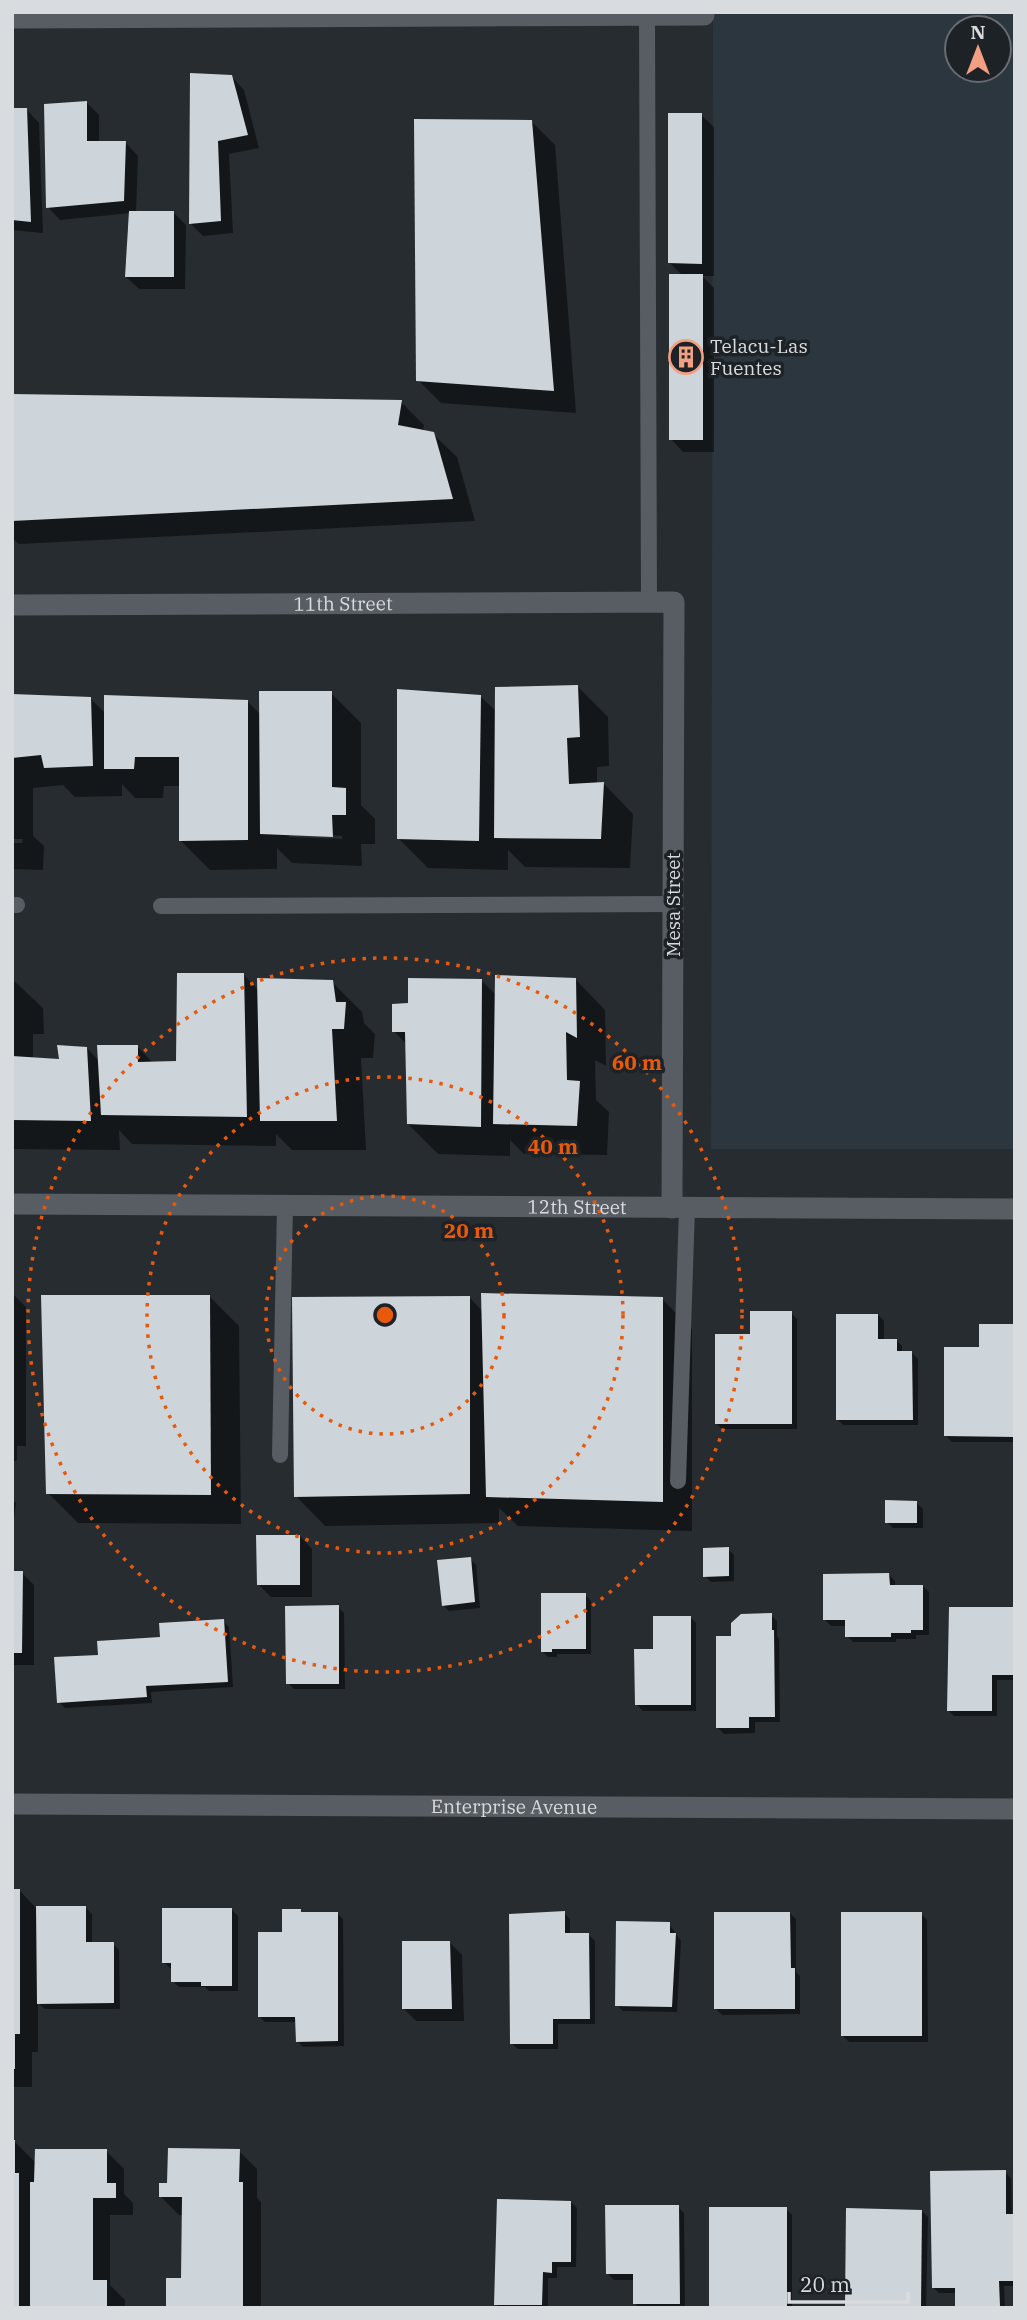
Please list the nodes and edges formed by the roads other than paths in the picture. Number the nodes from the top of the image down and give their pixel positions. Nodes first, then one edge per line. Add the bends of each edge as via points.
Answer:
1 (704, 15) dead end
2 (647, 16) junction
3 (12, 18) edge
4 (649, 602) junction
5 (674, 602) joint
6 (12, 605) edge
7 (673, 904) junction
8 (162, 906) dead end
9 (12, 1204) edge
10 (285, 1206) junction
11 (680, 1208) junction
12 (1015, 1209) edge
13 (280, 1455) dead end
14 (678, 1480) dead end
15 (12, 1804) edge
16 (1015, 1809) edge

1 - 2 street
2 - 3 street
2 - 4 lane
4 - 5 street, 11th Street
4 - 6 street, 11th Street
5 - 7 street, Mesa Street
7 - 8 lane
7 - 11 street, Mesa Street
9 - 10 street, 12th Street
10 - 11 street, 12th Street
10 - 13 lane
11 - 12 street, 12th Street
11 - 14 lane
15 - 16 street, Enterprise Avenue

